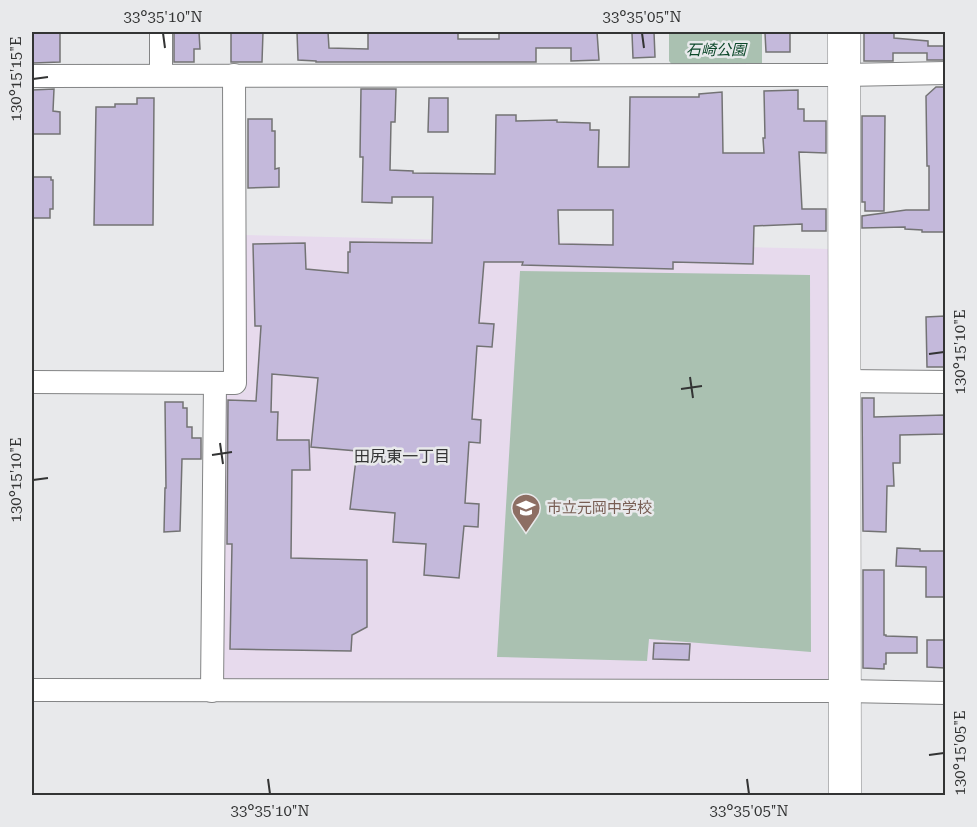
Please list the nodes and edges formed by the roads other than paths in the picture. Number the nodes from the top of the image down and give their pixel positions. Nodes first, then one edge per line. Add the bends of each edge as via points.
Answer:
1 (161, 32) edge
2 (844, 32) edge
3 (945, 73) edge
4 (160, 75) junction
5 (234, 75) junction
6 (845, 75) junction
7 (32, 76) edge
8 (844, 381) junction
9 (32, 382) edge
10 (945, 382) edge
11 (215, 383) junction
12 (32, 690) edge
13 (212, 691) junction
14 (845, 691) junction
15 (945, 693) edge
16 (845, 795) edge

1 - 4 street
2 - 6 street
3 - 6 street
4 - 5 street
4 - 7 street
5 - 6 street
5 - 11 street via 235,383
6 - 8 street
8 - 10 street
8 - 14 street
9 - 11 street
11 - 13 street
12 - 13 street
13 - 14 street
14 - 15 street
14 - 16 street

